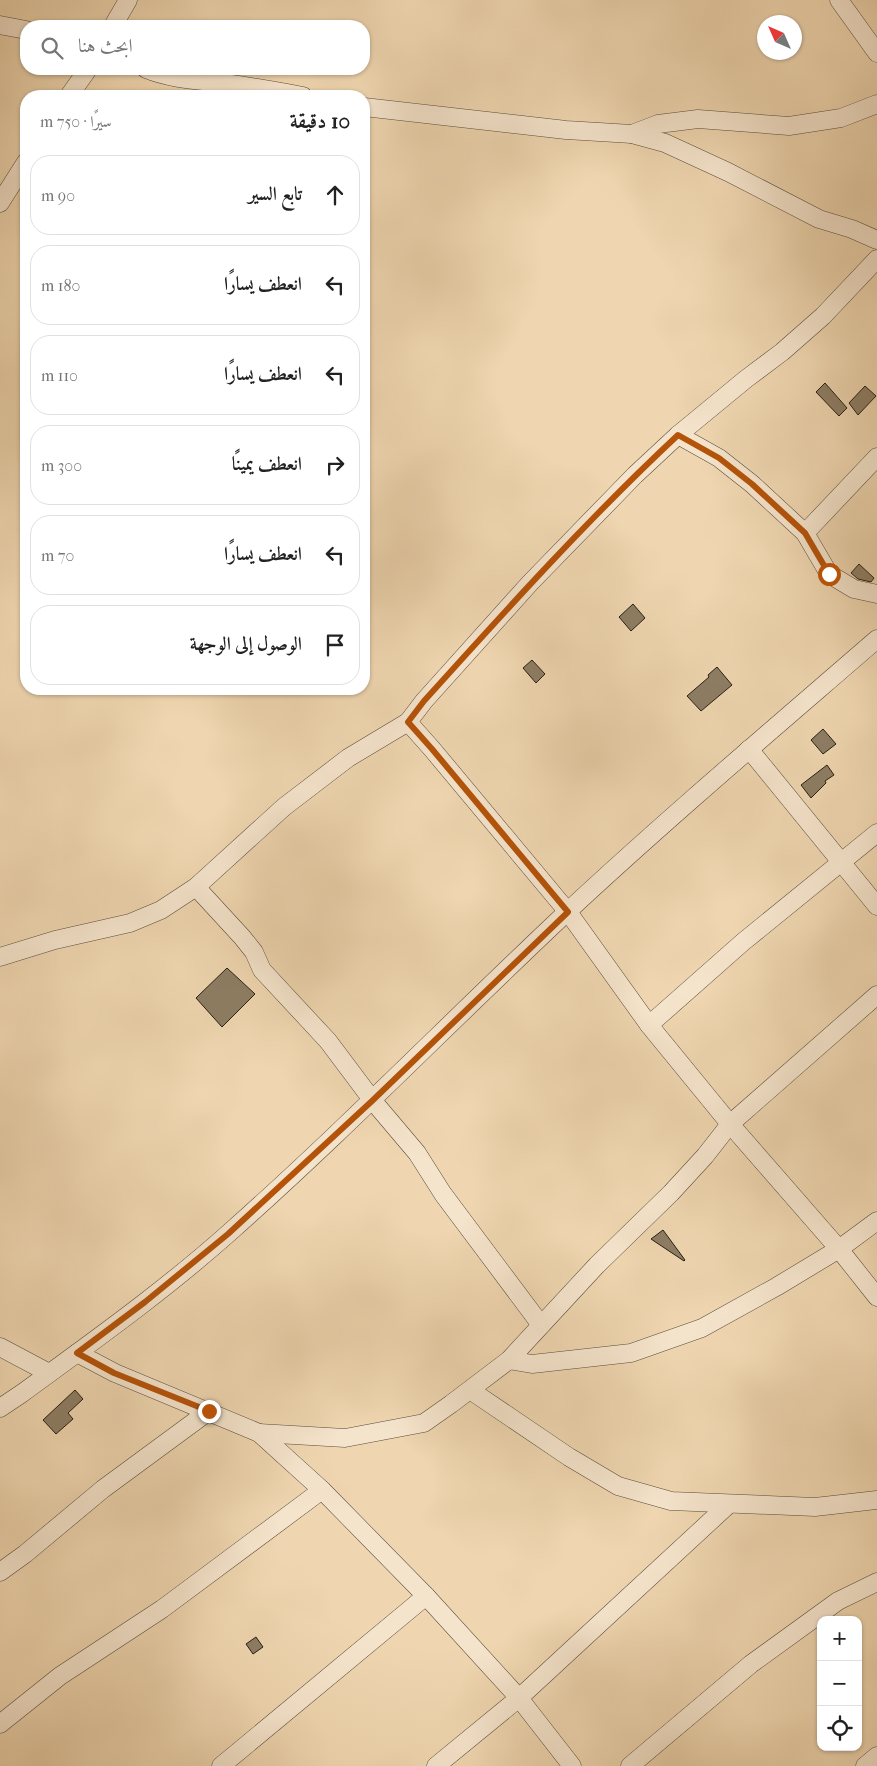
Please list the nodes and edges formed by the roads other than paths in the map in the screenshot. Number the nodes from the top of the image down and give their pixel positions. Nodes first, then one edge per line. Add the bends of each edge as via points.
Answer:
1 (128, 0) edge
2 (839, 0) edge
3 (116, 20) edge
4 (0, 25) edge
5 (20, 29) edge
6 (877, 53) edge
7 (84, 75) edge
8 (169, 75) edge
9 (74, 90) edge
10 (267, 90) edge
11 (877, 104) edge
12 (370, 108) edge
13 (632, 134) junction
14 (20, 171) edge
15 (0, 203) edge
16 (877, 240) edge
17 (877, 259) edge
18 (678, 435) junction
19 (877, 457) edge
20 (805, 533) junction
21 (877, 594) edge
22 (877, 639) edge
23 (408, 722) junction
24 (749, 749) junction
25 (877, 833) edge
26 (840, 862) junction
27 (196, 887) junction
28 (877, 906) edge
29 (568, 912) junction
30 (0, 957) edge
31 (877, 995) edge
32 (649, 1024) junction
33 (372, 1101) junction
34 (730, 1124) junction
35 (877, 1221) edge
36 (839, 1249) junction
37 (877, 1297) edge
38 (541, 1325) junction
39 (0, 1347) edge
40 (77, 1353) junction
41 (508, 1360) junction
42 (49, 1373) junction
43 (470, 1390) junction
44 (0, 1408) edge
45 (209, 1411) junction
46 (259, 1433) junction
47 (322, 1490) junction
48 (877, 1500) edge
49 (729, 1504) junction
50 (0, 1572) edge
51 (877, 1582) edge
52 (426, 1596) junction
53 (519, 1698) junction
54 (0, 1724) edge
55 (877, 1756) edge
56 (221, 1766) edge
57 (436, 1766) edge
58 (572, 1766) edge
59 (630, 1766) edge
60 (866, 1766) edge

1 - 3 street
2 - 6 street
4 - 5 street
7 - 9 street
8 - 10 street
11 - 13 street via 840,118 789,126 698,119 658,124
12 - 13 street via 537,127
13 - 16 street via 665,143 819,219
14 - 15 street
17 - 18 street via 823,316
18 - 20 street via 719,458
18 - 23 street via 530,583
19 - 20 street
20 - 21 street via 829,574 854,589
22 - 24 street
23 - 27 street via 348,758 284,807
23 - 29 street
24 - 26 street
24 - 29 street
25 - 26 street
26 - 28 street
26 - 32 street
27 - 30 street via 130,924 55,940
27 - 33 street via 242,936 262,970 328,1041
29 - 32 street
29 - 33 street
31 - 34 street
32 - 34 street
33 - 38 street via 417,1152 443,1194
33 - 40 street via 228,1234
34 - 36 street
34 - 38 street via 706,1156
35 - 36 street
36 - 37 street
36 - 41 street via 702,1328 631,1353 532,1364
38 - 41 street
39 - 42 street
40 - 42 street
40 - 45 street via 114,1373
41 - 43 street
42 - 44 street
43 - 46 street via 424,1423 402,1428 345,1438
43 - 49 street via 569,1458 618,1486 670,1501
45 - 46 street
45 - 50 street via 103,1489
46 - 47 street
47 - 52 street
47 - 54 street via 162,1609 60,1676
48 - 49 street via 815,1507
49 - 53 street
51 - 59 street via 838,1601 751,1664
52 - 53 street
52 - 56 street
53 - 57 street
53 - 58 street
55 - 60 street

